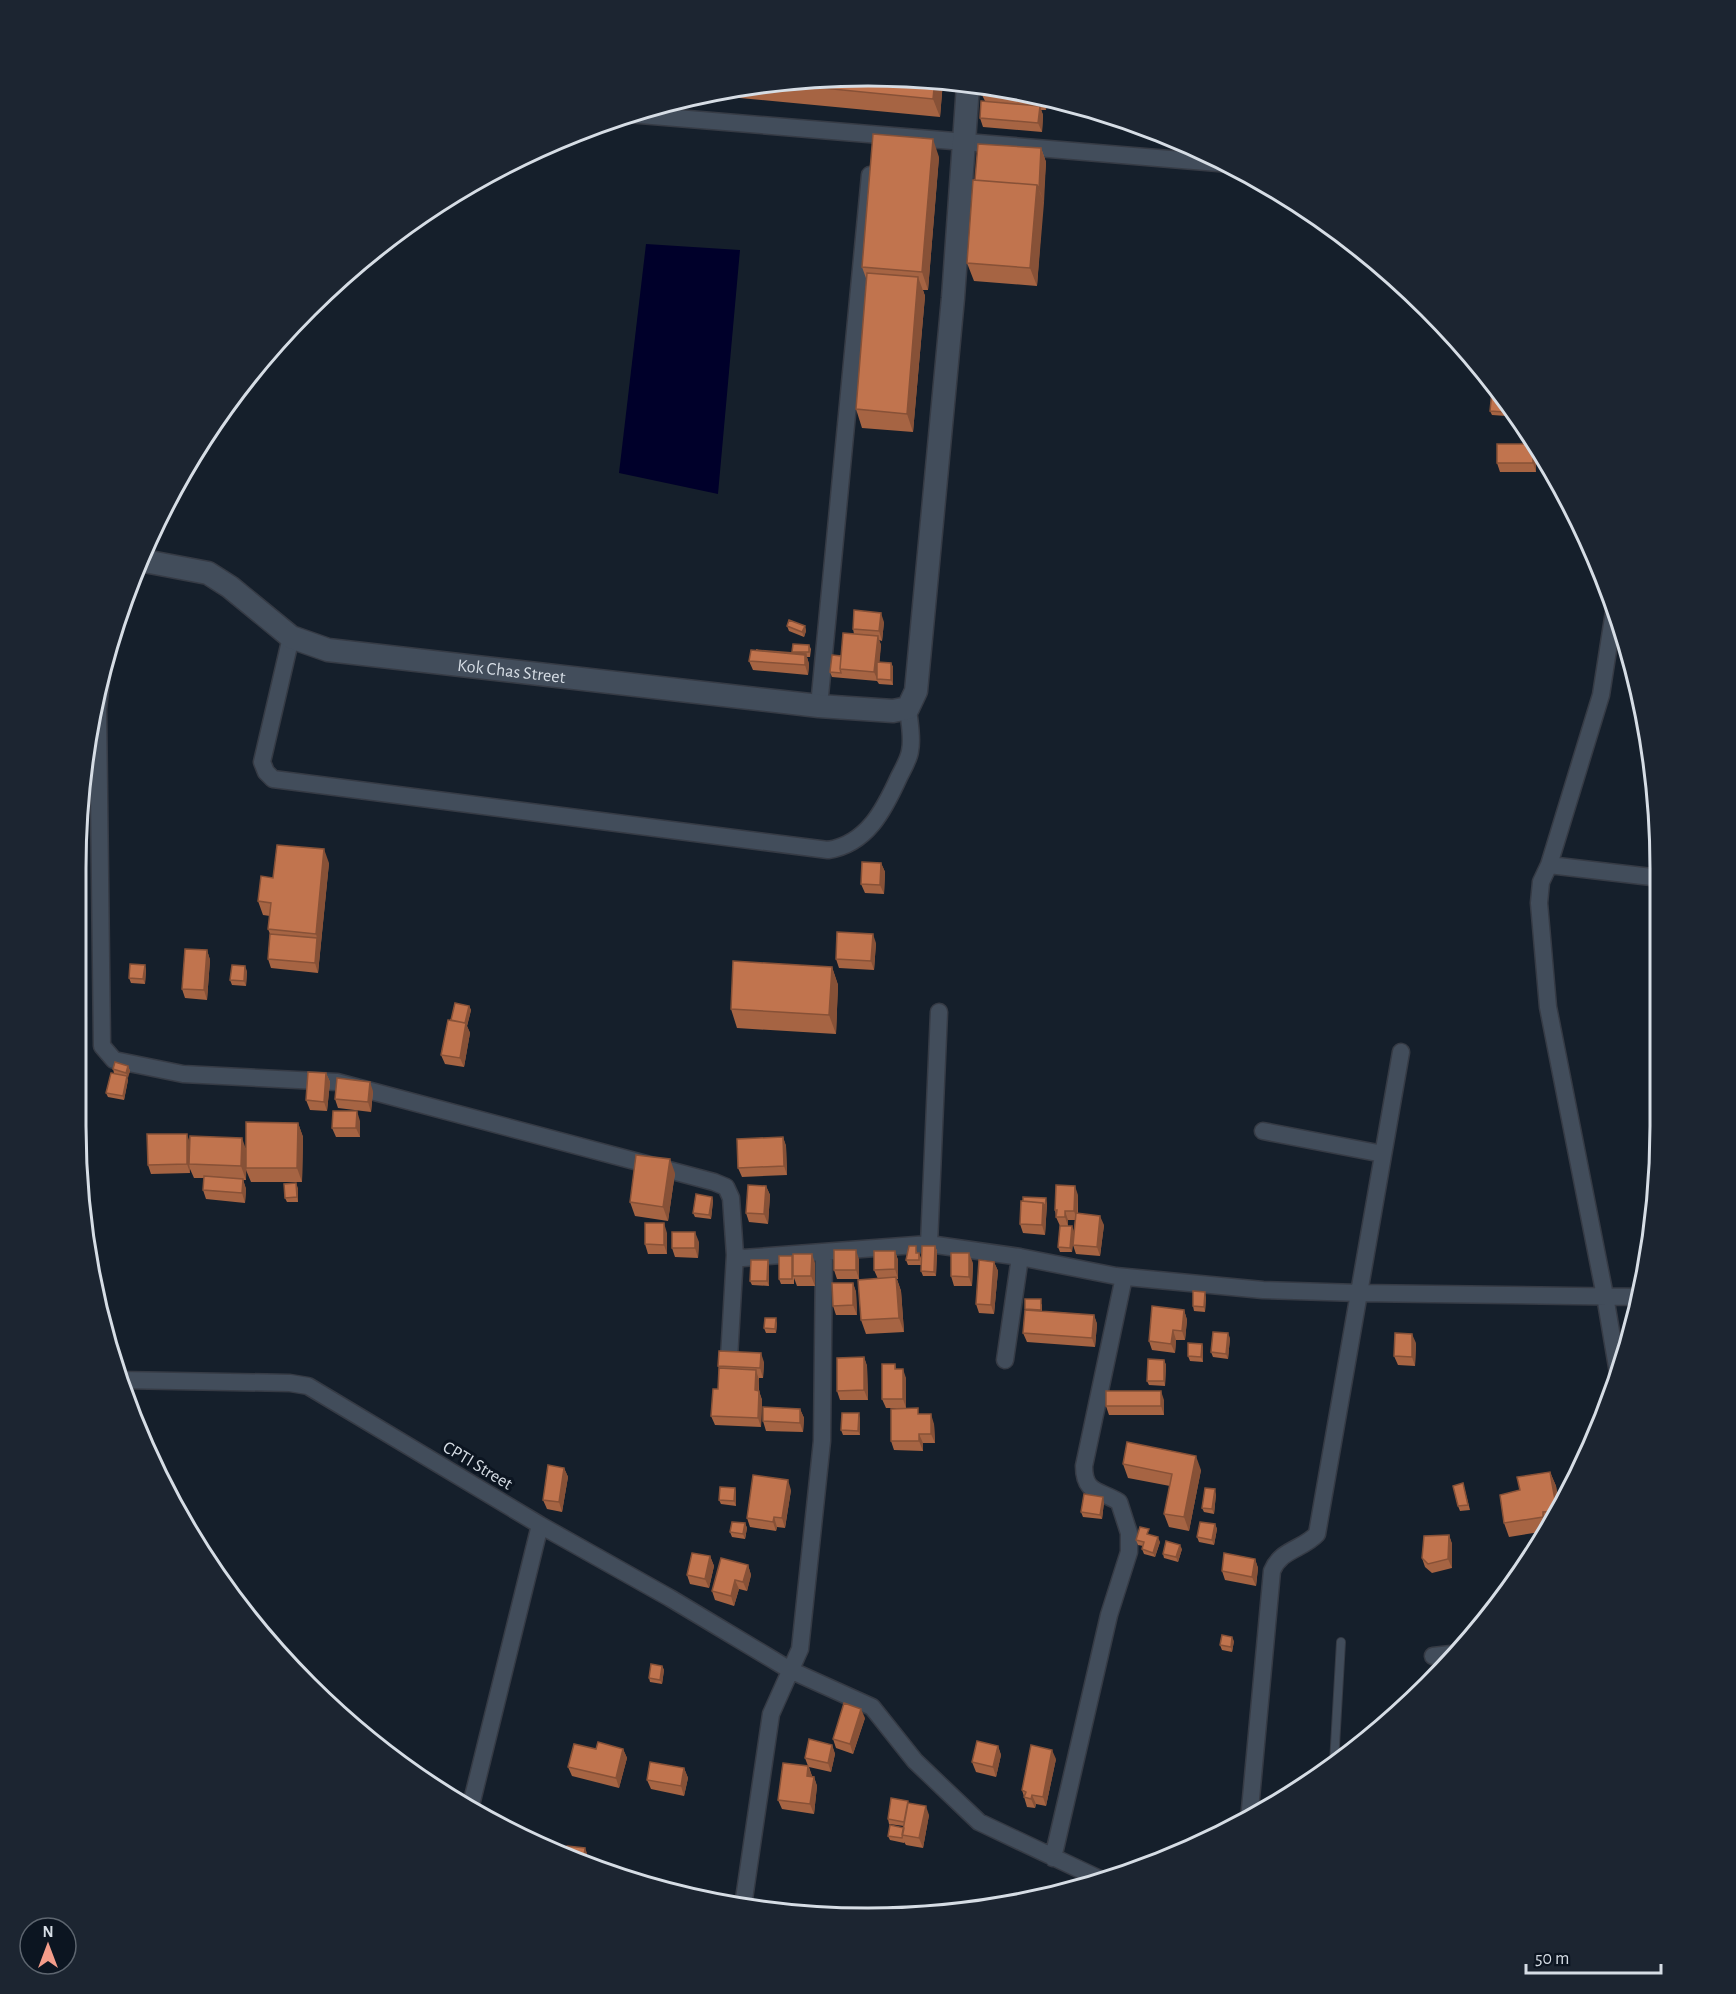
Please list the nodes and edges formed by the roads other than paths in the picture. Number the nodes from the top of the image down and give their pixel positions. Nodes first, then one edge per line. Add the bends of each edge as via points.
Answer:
1 (967, 92) edge
2 (650, 117) edge
3 (963, 141) junction
4 (873, 145) junction
5 (1205, 162) edge
6 (148, 562) edge
7 (1612, 625) edge
8 (291, 637) junction
9 (819, 706) junction
10 (908, 708) junction
11 (98, 731) edge
12 (1549, 865) junction
13 (1650, 877) edge
14 (939, 1012) dead end
15 (1401, 1052) dead end
16 (1263, 1131) dead end
17 (1383, 1154) junction
18 (929, 1244) junction
19 (824, 1252) junction
20 (735, 1255) junction
21 (1020, 1257) junction
22 (1124, 1277) junction
23 (1359, 1293) junction
24 (1605, 1296) junction
25 (1631, 1297) edge
26 (1615, 1357) edge
27 (729, 1358) edge
28 (1005, 1360) dead end
29 (128, 1380) edge
30 (540, 1525) junction
31 (1341, 1642) dead end
32 (1444, 1655) edge
33 (1433, 1656) dead end
34 (790, 1670) junction
35 (1335, 1754) edge
36 (472, 1801) edge
37 (1250, 1809) edge
38 (1053, 1857) junction
39 (1092, 1875) edge
40 (744, 1898) edge

1 - 3 street
2 - 4 street
3 - 4 street
3 - 5 street
3 - 10 street via 953,298 918,679
4 - 9 street
6 - 8 street, Kok Chas Street via 208,573
7 - 12 street via 1601,695
8 - 9 street, Kok Chas Street via 328,650
8 - 10 street via 262,762 273,779 828,850 840,848 864,834 889,800 910,750
9 - 10 street, Kok Chas Street via 893,711
11 - 20 street via 102,1046 114,1060 183,1074 337,1082 714,1182 726,1187 731,1198
12 - 13 street
12 - 24 street via 1541,882 1539,903 1548,1007
14 - 18 street
15 - 17 street
16 - 17 street
17 - 23 street
18 - 19 street
18 - 21 street
19 - 20 street via 747,1259
19 - 34 street via 822,1441 800,1649
20 - 27 street
21 - 22 street
21 - 28 street
22 - 23 street via 1263,1290
22 - 38 street via 1084,1477 1088,1486 1119,1502 1129,1533 1129,1552 1109,1615
23 - 24 street
23 - 37 street via 1317,1534 1310,1542 1288,1552 1272,1571
24 - 25 street
24 - 26 street
29 - 30 street, CPTI Street via 308,1386
30 - 34 street, CPTI Street
30 - 36 street
31 - 35 lane
32 - 33 street
34 - 38 street, CPTI Street via 872,1707 915,1761 979,1822
34 - 40 street via 771,1714
38 - 39 street, CPTI Street

